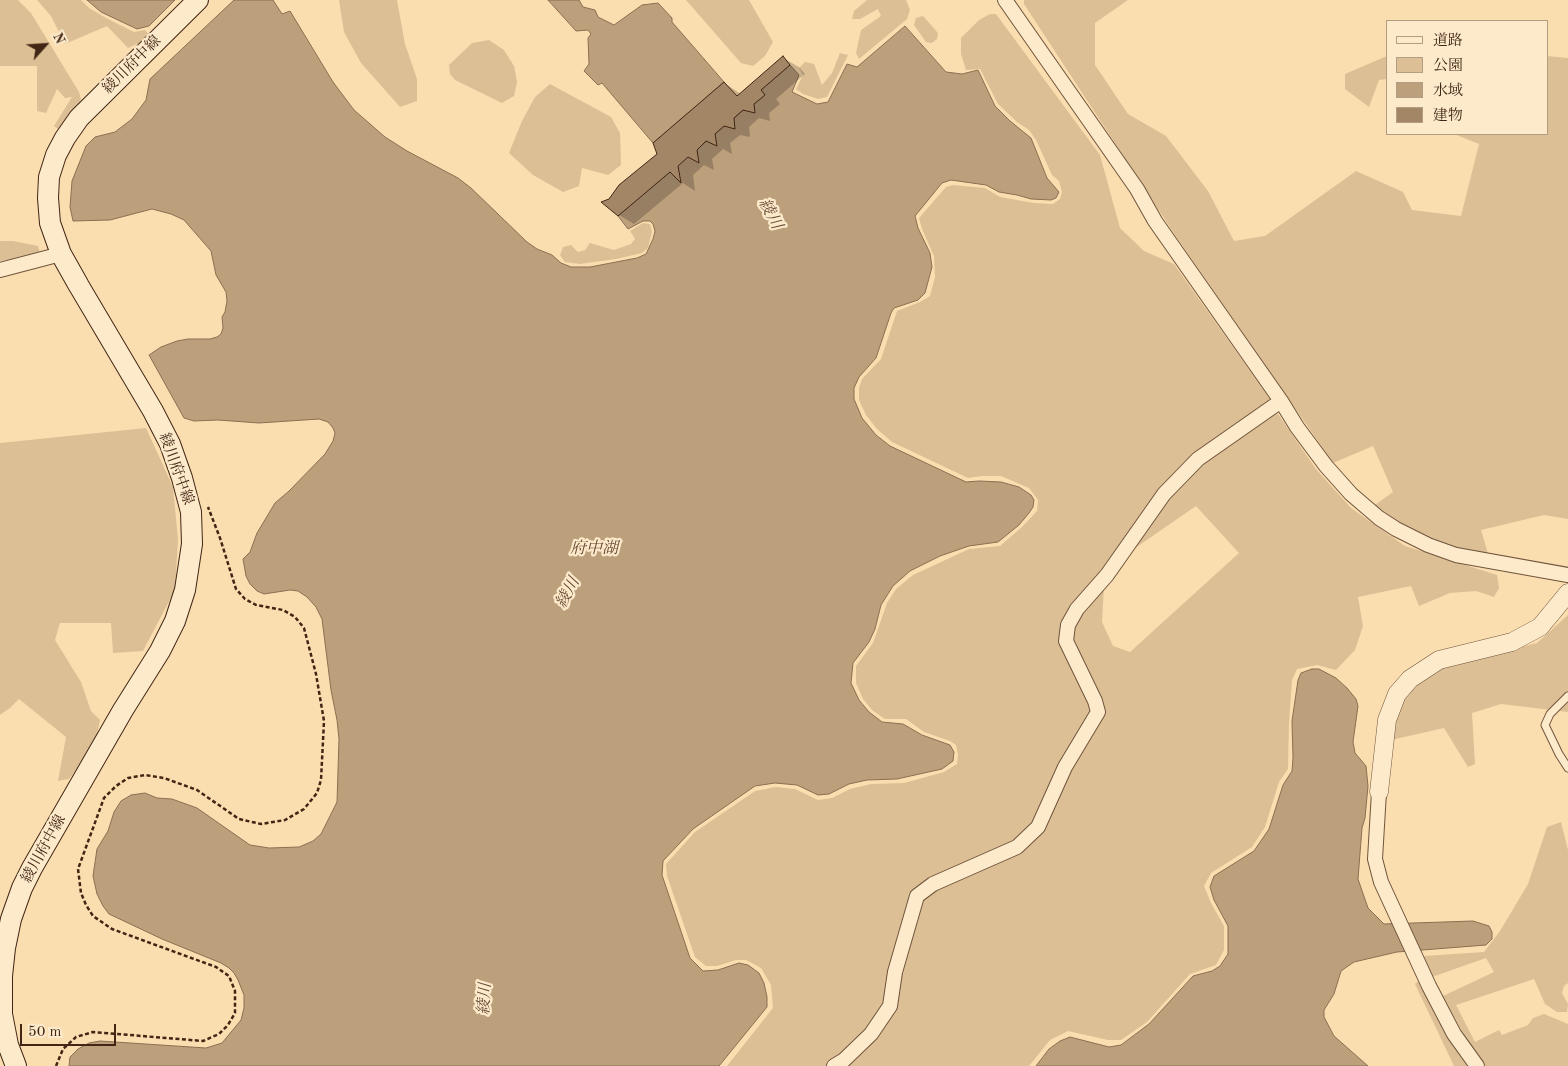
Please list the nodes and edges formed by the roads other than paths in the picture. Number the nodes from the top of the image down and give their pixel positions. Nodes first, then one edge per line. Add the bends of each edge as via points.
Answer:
1 (198, 0) edge
2 (1004, 0) edge
3 (62, 254) junction
4 (0, 270) edge
5 (1281, 402) junction
6 (1568, 575) edge
7 (1568, 593) edge
8 (1568, 696) edge
9 (1568, 768) edge
10 (1379, 792) joint
11 (16, 1066) edge
12 (834, 1066) edge
13 (1477, 1066) edge

1 - 3 main road, 綾川府中線 via 79,118 59,150 49,177 48,198 50,223
2 - 5 street via 1138,190 1155,222
3 - 4 street
3 - 11 main road, 綾川府中線 via 170,444 191,512 192,544 185,590 175,621 32,868 11,919 2,976 2,1014
5 - 6 street via 1326,466 1351,494 1396,529 1456,555
5 - 12 street via 1198,459 1164,494 1107,575 1077,609 1068,624 1066,640 1096,701 1098,712 1065,767 1038,827 1017,847 932,884 917,896 895,972 890,1006 872,1034
7 - 10 street via 1540,627 1512,642 1439,660 1410,679 1397,694 1387,720
8 - 9 lane via 1550,714 1545,725
10 - 13 street via 1375,859 1381,882 1454,1034

